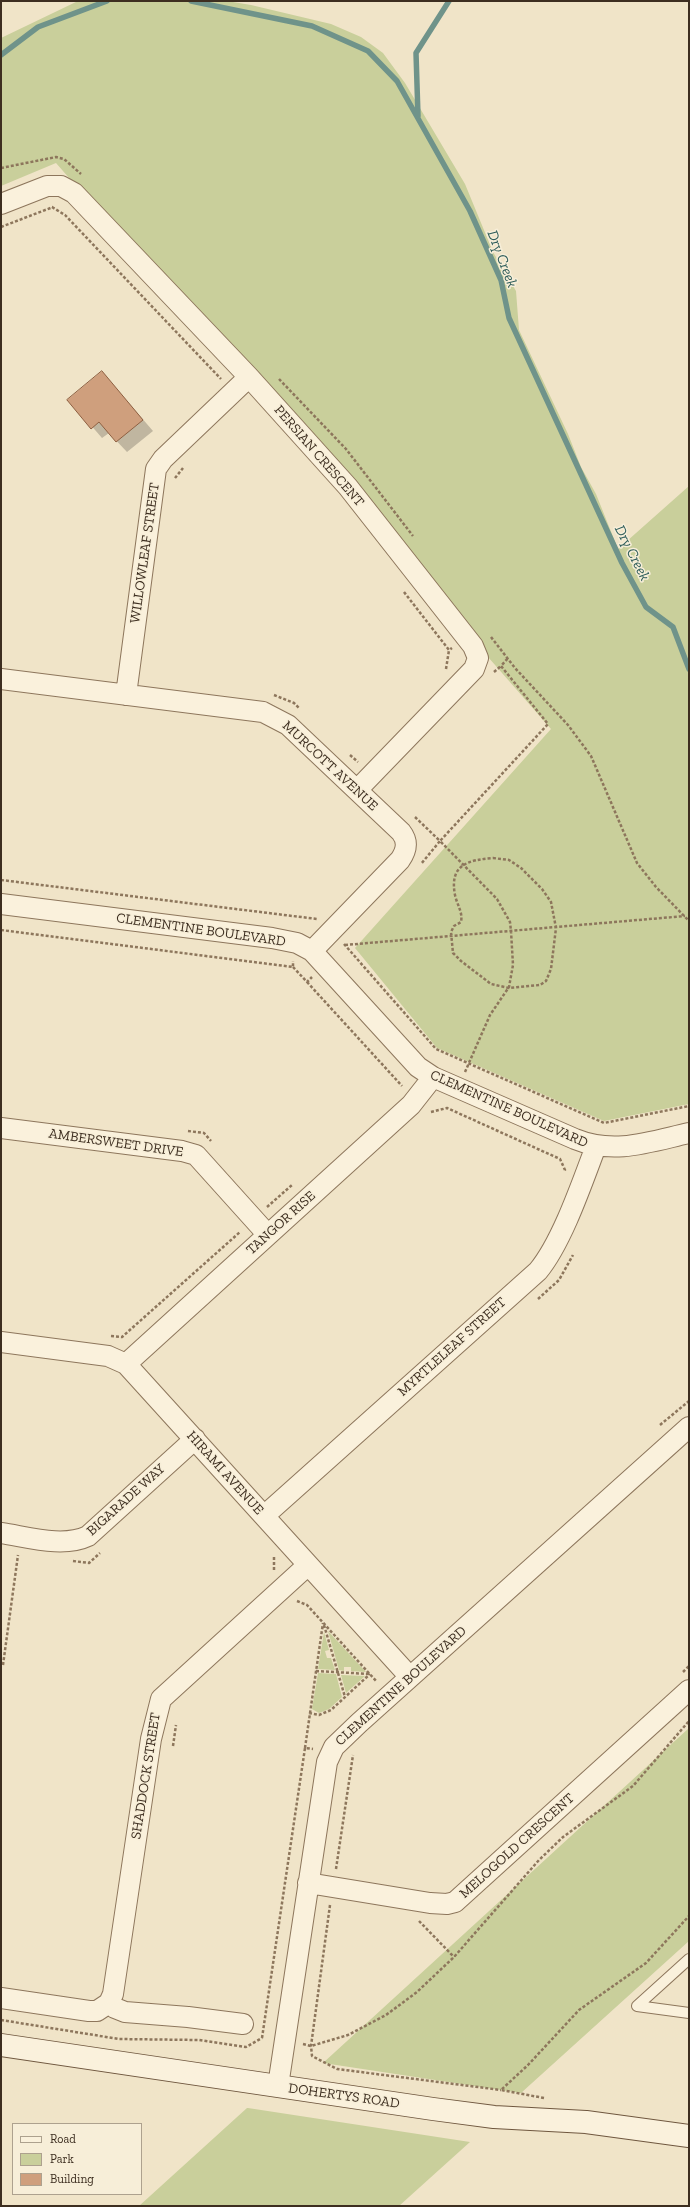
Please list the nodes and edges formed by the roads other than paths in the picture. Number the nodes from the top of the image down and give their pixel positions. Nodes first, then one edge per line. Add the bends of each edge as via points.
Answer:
1 (1, 204) edge
2 (250, 377) junction
3 (1, 678) edge
4 (126, 696) junction
5 (357, 790) junction
6 (1, 904) edge
7 (318, 958) junction
8 (433, 1077) junction
9 (1, 1128) edge
10 (689, 1133) edge
11 (596, 1146) junction
12 (268, 1235) junction
13 (1, 1342) edge
14 (126, 1364) junction
15 (689, 1427) edge
16 (195, 1439) junction
17 (264, 1516) junction
18 (1, 1533) edge
19 (308, 1565) junction
20 (410, 1678) junction
21 (683, 1683) edge
22 (308, 1883) junction
23 (689, 1959) edge
24 (1, 1998) edge
25 (109, 2003) junction
26 (689, 2013) edge
27 (243, 2024) dead end
28 (1, 2045) edge
29 (278, 2086) junction
30 (689, 2136) edge

1 - 2 street, PERSIAN CRESCENT via 47,186 62,186 74,193
2 - 4 street, WILLOWLEAF STREET via 163,459 156,469
2 - 5 street, PERSIAN CRESCENT via 348,487 477,652 478,658 474,669
3 - 4 street, MURCOTT AVENUE
4 - 5 street, MURCOTT AVENUE via 263,712 288,725
5 - 7 street, MURCOTT AVENUE via 405,838 405,853
6 - 7 street, CLEMENTINE BOULEVARD via 293,942
7 - 8 street, CLEMENTINE BOULEVARD via 418,1067
8 - 11 street, CLEMENTINE BOULEVARD
8 - 12 street, TANGOR RISE via 415,1100
9 - 12 street, AMBERSWEET DRIVE via 196,1155 247,1226
10 - 11 street, CLEMENTINE BOULEVARD via 624,1146
11 - 17 street, MYRTLELEAF STREET via 555,1245 538,1271
12 - 14 street, TANGOR RISE
13 - 14 street, HIRAMI AVENUE via 108,1356
14 - 16 street, HIRAMI AVENUE
15 - 20 street, CLEMENTINE BOULEVARD
16 - 17 street, HIRAMI AVENUE
16 - 18 street, BIGARADE WAY via 88,1536 68,1541
17 - 19 street, HIRAMI AVENUE
19 - 20 street, HIRAMI AVENUE
19 - 25 street, SHADDOCK STREET via 161,1699 151,1739 113,1994
20 - 22 street, CLEMENTINE BOULEVARD via 340,1740 330,1752
21 - 22 street, MELOGOLD CRESCENT via 455,1902 447,1904 332,1896
22 - 29 street, CLEMENTINE BOULEVARD
23 - 26 lane via 637,2006
24 - 25 street via 89,2011 97,2010
25 - 27 street via 124,2012
28 - 29 street, DOHERTYS ROAD
29 - 30 street, DOHERTYS ROAD via 464,2113 586,2122

